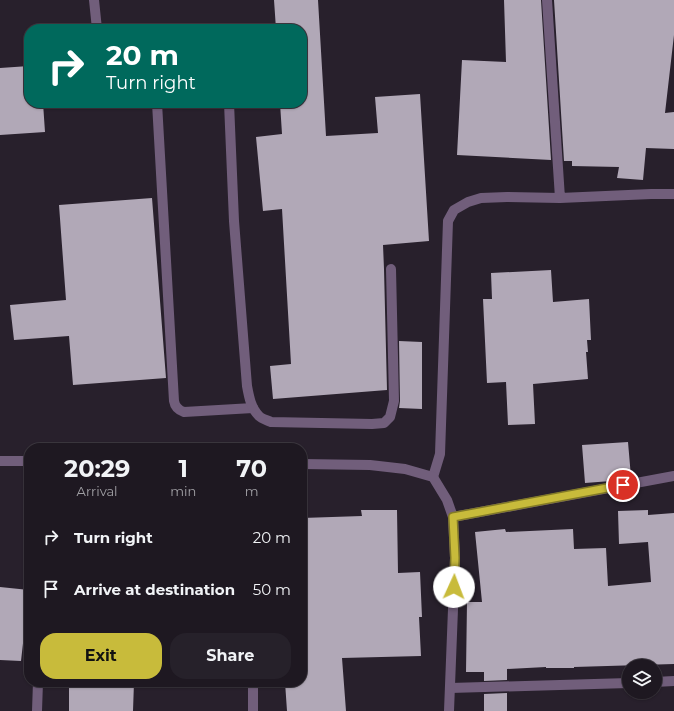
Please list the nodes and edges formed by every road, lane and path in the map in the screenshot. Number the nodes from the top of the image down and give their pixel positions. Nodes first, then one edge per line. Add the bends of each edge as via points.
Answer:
1 (94, 0) edge
2 (547, 0) edge
3 (96, 24) edge
4 (157, 108) edge
5 (229, 108) edge
6 (674, 194) edge
7 (560, 198) junction
8 (391, 269) dead end
9 (254, 408) junction
10 (0, 461) edge
11 (24, 461) edge
12 (307, 464) edge
13 (674, 476) edge
14 (433, 477) junction
15 (453, 517) junction
16 (674, 681) edge
17 (662, 682) edge
18 (622, 683) edge
19 (38, 687) edge
20 (253, 687) edge
21 (450, 688) junction
22 (37, 711) edge
23 (253, 711) edge
24 (449, 711) edge

1 - 3 street
2 - 7 street
4 - 9 street via 175,405 184,412
5 - 9 street via 234,221 247,386
6 - 7 street
7 - 14 street via 481,198 454,210 448,221 440,454
8 - 9 street via 394,401 390,417 384,423 372,424 271,422 260,417
10 - 11 street
12 - 14 street via 370,465 406,469
13 - 15 street
14 - 15 street via 447,500
15 - 21 street via 455,558
16 - 17 street
18 - 21 street
19 - 22 street
20 - 23 street
21 - 24 street

